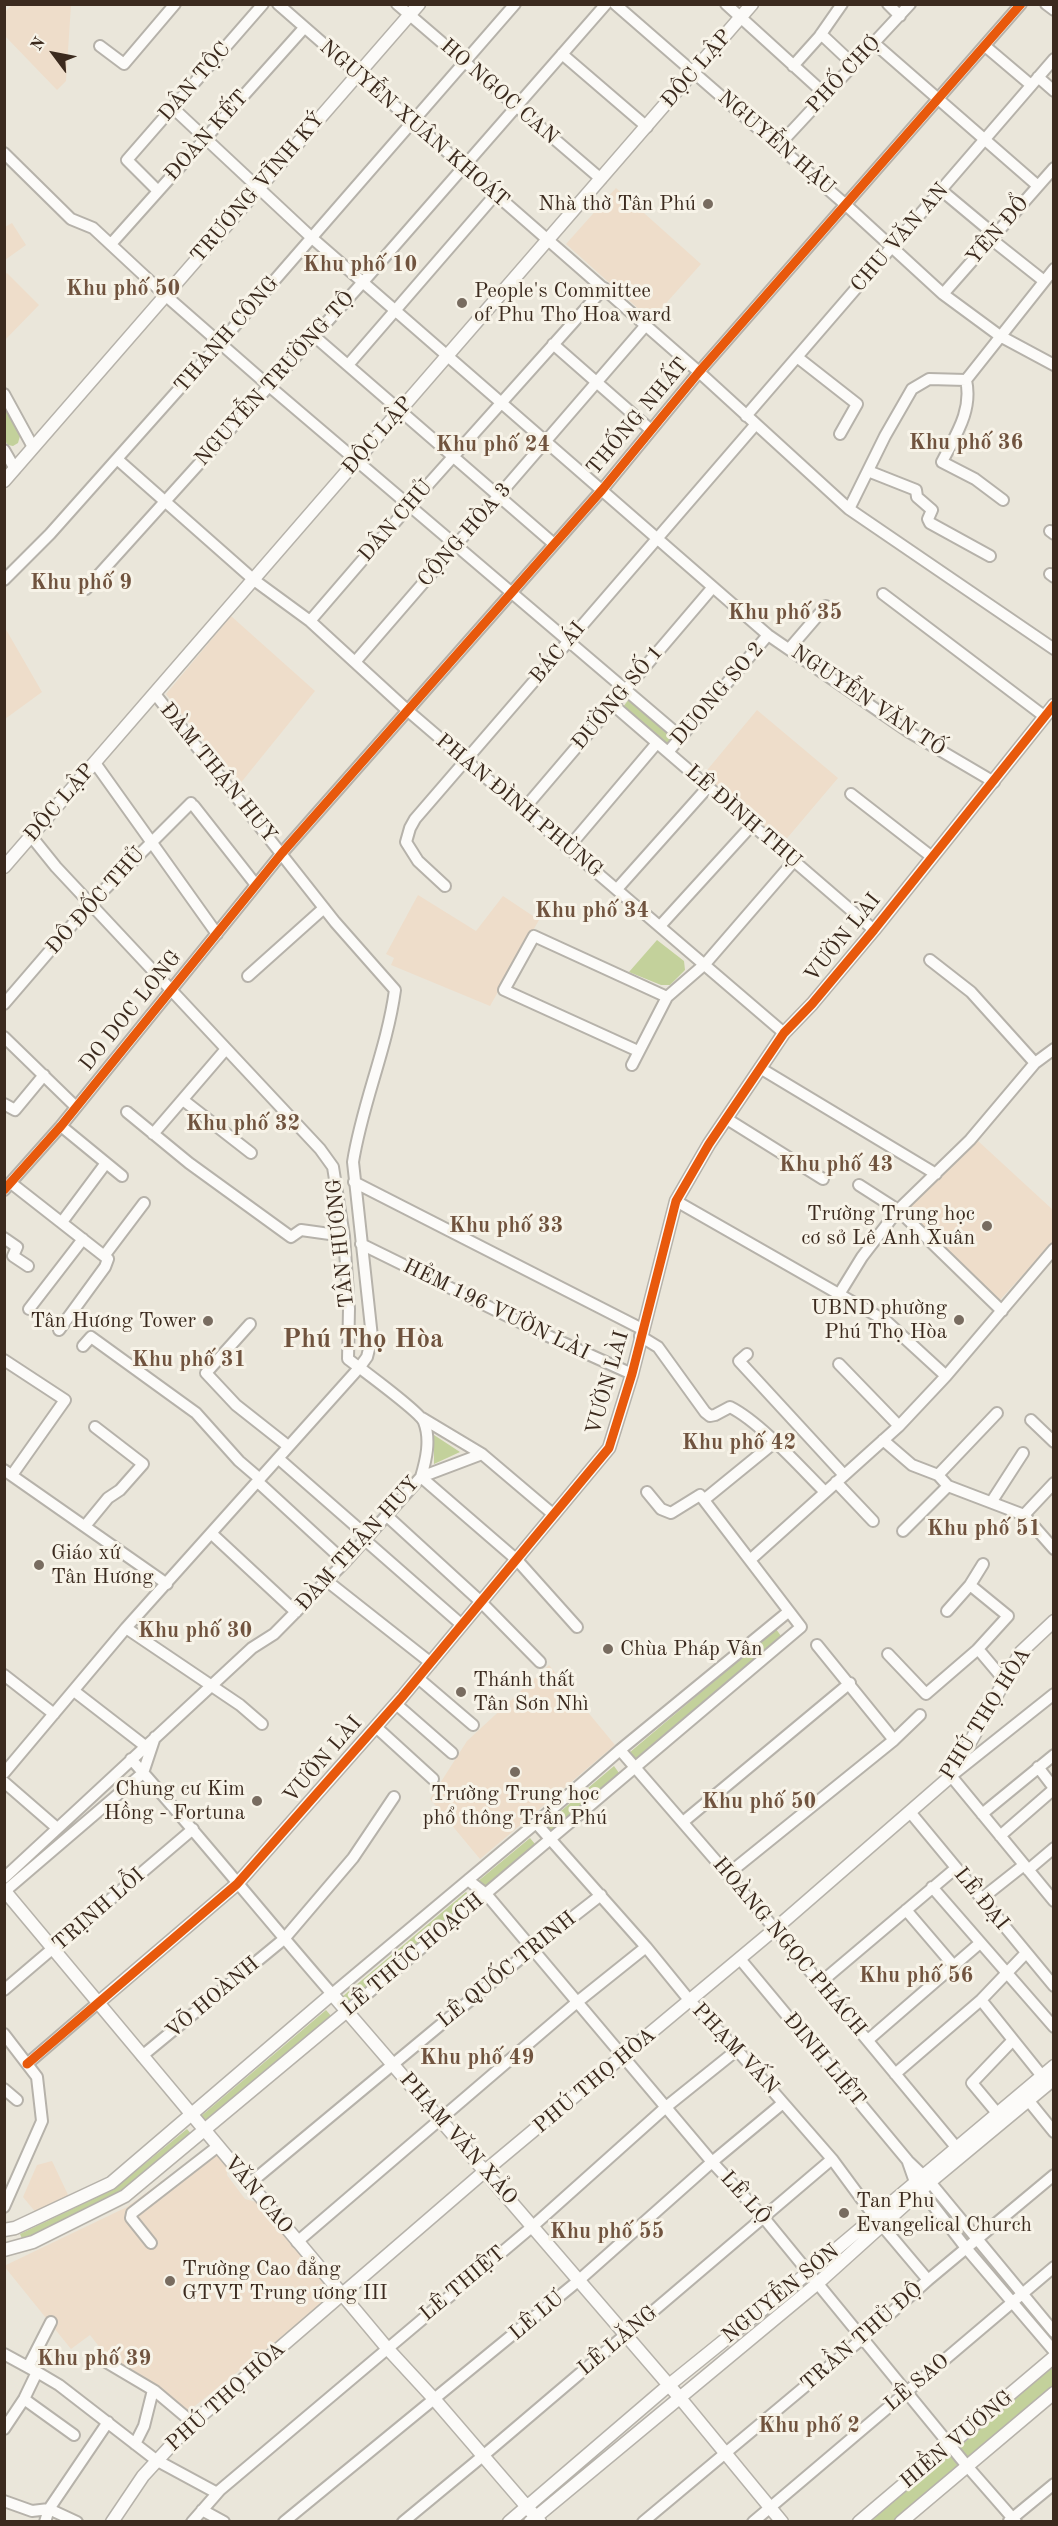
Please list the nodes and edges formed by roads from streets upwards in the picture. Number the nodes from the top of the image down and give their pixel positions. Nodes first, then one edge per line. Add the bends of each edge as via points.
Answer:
1 (174, 4) edge
2 (264, 4) edge
3 (278, 4) edge
4 (397, 4) edge
5 (419, 4) edge
6 (515, 4) edge
7 (606, 4) edge
8 (615, 4) edge
9 (726, 4) edge
10 (752, 4) edge
11 (888, 4) edge
12 (910, 4) edge
13 (1022, 4) edge
14 (1046, 4) edge
15 (835, 7) edge
16 (1053, 10) edge
17 (410, 15) junction
18 (900, 16) junction
19 (741, 18) junction
20 (304, 28) junction
21 (821, 34) junction
22 (874, 43) junction
23 (100, 46) dead end
24 (985, 46) junction
25 (562, 54) junction
26 (1053, 59) edge
27 (465, 63) junction
28 (854, 65) junction
29 (793, 66) junction
30 (694, 71) junction
31 (357, 75) junction
32 (1035, 81) junction
33 (1053, 91) edge
34 (826, 95) junction
35 (938, 99) junction
36 (516, 107) junction
37 (173, 108) junction
38 (413, 123) junction
39 (647, 127) junction
40 (205, 139) junction
41 (984, 140) junction
42 (778, 146) junction
43 (4, 153) edge
44 (464, 167) junction
45 (1053, 168) edge
46 (601, 179) junction
47 (1038, 186) junction
48 (258, 189) junction
49 (940, 190) junction
50 (158, 191) junction
51 (495, 195) junction
52 (846, 205) junction
53 (993, 237) junction
54 (312, 238) junction
55 (548, 240) junction
56 (111, 244) junction
57 (892, 247) junction
58 (1053, 269) edge
59 (1044, 281) junction
60 (363, 282) junction
61 (604, 288) junction
62 (943, 294) junction
63 (165, 295) junction
64 (395, 310) junction
65 (646, 325) junction
66 (314, 336) junction
67 (1000, 336) junction
68 (220, 343) junction
69 (553, 344) junction
70 (448, 356) junction
71 (797, 357) junction
72 (348, 365) junction
73 (1053, 365) edge
74 (699, 372) junction
75 (966, 380) junction
76 (596, 381) junction
77 (269, 386) junction
78 (4, 394) edge
79 (502, 403) junction
80 (401, 410) junction
81 (746, 416) junction
82 (756, 424) junction
83 (651, 430) junction
84 (840, 434) dead end
85 (546, 441) junction
86 (33, 447) junction
87 (4, 450) edge
88 (454, 456) junction
89 (117, 459) junction
90 (357, 461) junction
91 (15, 469) junction
92 (868, 471) junction
93 (4, 481) edge
94 (602, 490) junction
95 (499, 495) junction
96 (1003, 500) dead end
97 (165, 502) junction
98 (409, 506) junction
99 (849, 510) junction
100 (657, 538) junction
101 (555, 543) junction
102 (456, 546) junction
103 (990, 556) dead end
104 (4, 580) edge
105 (254, 580) junction
106 (713, 587) junction
107 (86, 589) dead end
108 (510, 593) junction
109 (883, 594) dead end
110 (826, 606) dead end
111 (310, 621) junction
112 (768, 635) junction
113 (568, 640) junction
114 (789, 649) junction
115 (1053, 649) edge
116 (354, 662) junction
117 (625, 689) junction
118 (155, 694) junction
119 (612, 704) junction
120 (1053, 705) edge
121 (407, 710) junction
122 (1044, 716) junction
123 (681, 737) junction
124 (657, 743) junction
125 (668, 752) junction
126 (466, 761) junction
127 (95, 762) junction
128 (994, 782) junction
129 (708, 787) junction
130 (851, 795) dead end
131 (523, 810) junction
132 (752, 825) junction
133 (31, 836) junction
134 (150, 842) junction
135 (568, 848) junction
136 (282, 853) junction
137 (932, 857) junction
138 (794, 861) junction
139 (4, 867) edge
140 (256, 885) junction
141 (445, 886) dead end
142 (617, 889) junction
143 (90, 904) junction
144 (324, 908) junction
145 (660, 926) junction
146 (874, 930) junction
147 (217, 934) junction
148 (930, 960) dead end
149 (705, 964) junction
150 (248, 976) dead end
151 (171, 990) junction
152 (667, 997) junction
153 (4, 1004) edge
154 (784, 1033) junction
155 (4, 1038) edge
156 (226, 1049) junction
157 (1053, 1049) edge
158 (638, 1051) junction
159 (1035, 1063) junction
160 (632, 1065) dead end
161 (760, 1068) junction
162 (44, 1076) junction
163 (183, 1100) junction
164 (4, 1104) edge
165 (76, 1107) junction
166 (127, 1112) dead end
167 (726, 1119) junction
168 (61, 1126) junction
169 (153, 1134) junction
170 (251, 1153) dead end
171 (352, 1162) junction
172 (106, 1163) junction
173 (333, 1167) junction
174 (936, 1174) junction
175 (122, 1176) dead end
176 (823, 1179) dead end
177 (354, 1182) junction
178 (859, 1185) dead end
179 (8, 1187) edge
180 (676, 1201) junction
181 (144, 1203) dead end
182 (898, 1210) junction
183 (62, 1221) junction
184 (344, 1236) junction
185 (4, 1238) edge
186 (83, 1239) junction
187 (361, 1244) junction
188 (1053, 1249) edge
189 (104, 1256) junction
190 (28, 1266) dead end
191 (838, 1296) junction
192 (29, 1309) dead end
193 (1002, 1311) junction
194 (250, 1324) dead end
195 (59, 1330) dead end
196 (641, 1332) junction
197 (82, 1346) dead end
198 (747, 1354) dead end
199 (4, 1360) edge
200 (838, 1364) dead end
201 (359, 1368) junction
202 (632, 1374) junction
203 (946, 1376) junction
204 (997, 1413) dead end
205 (422, 1417) junction
206 (1031, 1420) dead end
207 (898, 1426) junction
208 (95, 1427) dead end
209 (883, 1440) junction
210 (775, 1442) junction
211 (1053, 1442) edge
212 (288, 1446) junction
213 (1023, 1453) dead end
214 (482, 1454) junction
215 (279, 1459) junction
216 (8, 1472) edge
217 (938, 1475) junction
218 (421, 1477) junction
219 (840, 1478) junction
220 (259, 1481) junction
221 (1053, 1483) edge
222 (948, 1486) junction
223 (647, 1492) dead end
224 (825, 1492) junction
225 (705, 1499) junction
226 (992, 1501) junction
227 (554, 1515) junction
228 (1024, 1515) junction
229 (387, 1516) junction
230 (873, 1521) dead end
231 (85, 1526) junction
232 (903, 1531) dead end
233 (212, 1534) junction
234 (366, 1538) junction
235 (1053, 1549) edge
236 (517, 1560) junction
237 (750, 1560) junction
238 (345, 1562) junction
239 (983, 1563) dead end
240 (327, 1581) junction
241 (167, 1584) junction
242 (970, 1585) junction
243 (481, 1602) junction
244 (947, 1611) dead end
245 (296, 1612) junction
246 (795, 1620) junction
247 (1053, 1621) edge
248 (462, 1625) junction
249 (577, 1627) dead end
250 (126, 1628) junction
251 (817, 1645) dead end
252 (978, 1649) junction
253 (888, 1654) dead end
254 (540, 1662) dead end
255 (431, 1663) junction
256 (4, 1675) edge
257 (418, 1678) junction
258 (1005, 1681) junction
259 (850, 1683) junction
260 (210, 1685) junction
261 (74, 1691) junction
262 (1053, 1695) edge
263 (396, 1704) junction
264 (54, 1714) junction
265 (920, 1715) dead end
266 (262, 1724) dead end
267 (473, 1725) dead end
268 (376, 1727) junction
269 (894, 1740) junction
270 (148, 1748) junction
271 (620, 1750) junction
272 (452, 1753) dead end
273 (1053, 1755) edge
274 (131, 1759) junction
275 (636, 1766) junction
276 (1038, 1767) junction
277 (4, 1773) edge
278 (143, 1773) junction
279 (951, 1776) junction
280 (433, 1779) dead end
281 (4, 1782) edge
282 (1053, 1789) edge
283 (394, 1797) dead end
284 (910, 1812) junction
285 (982, 1814) junction
286 (683, 1822) junction
287 (536, 1823) junction
288 (57, 1828) junction
289 (193, 1829) junction
290 (1000, 1836) junction
291 (551, 1840) junction
292 (1053, 1848) edge
293 (1026, 1867) junction
294 (956, 1868) junction
295 (728, 1874) junction
296 (4, 1878) edge
297 (468, 1880) junction
298 (237, 1884) junction
299 (932, 1887) junction
300 (1049, 1888) edge
301 (5, 1892) edge
302 (486, 1895) junction
303 (601, 1895) junction
304 (981, 1899) junction
305 (1053, 1901) edge
306 (906, 1910) junction
307 (775, 1929) junction
308 (284, 1939) junction
309 (980, 1943) junction
310 (646, 1947) junction
311 (533, 1948) junction
312 (53, 1950) junction
313 (1025, 1953) junction
314 (740, 1959) junction
315 (953, 1965) junction
316 (1006, 1973) junction
317 (820, 1983) junction
318 (1053, 1986) edge
319 (4, 1990) edge
320 (332, 1994) junction
321 (981, 2000) junction
322 (690, 2001) junction
323 (99, 2002) junction
324 (576, 2002) junction
325 (346, 2011) junction
326 (1053, 2027) edge
327 (4, 2034) edge
328 (868, 2040) junction
329 (1013, 2040) junction
330 (737, 2050) junction
331 (142, 2056) junction
332 (625, 2057) junction
333 (27, 2064) junction
334 (393, 2064) junction
335 (1053, 2066) edge
336 (895, 2074) junction
337 (1048, 2077) edge
338 (4, 2090) edge
339 (1025, 2097) junction
340 (17, 2100) dead end
341 (783, 2103) junction
342 (666, 2107) junction
343 (997, 2113) junction
344 (190, 2115) junction
345 (440, 2119) junction
346 (203, 2131) junction
347 (1053, 2132) edge
348 (217, 2146) junction
349 (956, 2147) junction
350 (832, 2159) junction
351 (712, 2162) junction
352 (485, 2171) junction
353 (1053, 2175) edge
354 (923, 2182) junction
355 (249, 2184) junction
356 (4, 2207) edge
357 (764, 2218) junction
358 (878, 2221) junction
359 (533, 2226) junction
360 (4, 2230) edge
361 (976, 2239) junction
362 (297, 2242) junction
363 (151, 2243) dead end
364 (966, 2248) junction
365 (4, 2250) edge
366 (1053, 2267) edge
367 (809, 2272) junction
368 (928, 2280) junction
369 (578, 2281) junction
370 (818, 2283) junction
371 (1022, 2294) junction
372 (342, 2295) junction
373 (1012, 2303) junction
374 (51, 2322) dead end
375 (1053, 2332) edge
376 (625, 2335) junction
377 (863, 2338) junction
378 (387, 2348) junction
379 (1053, 2351) edge
380 (4, 2354) edge
381 (1053, 2357) edge
382 (101, 2360) dead end
383 (32, 2369) junction
384 (669, 2385) junction
385 (153, 2390) junction
386 (907, 2392) junction
387 (1053, 2393) edge
388 (680, 2398) junction
389 (24, 2399) junction
390 (435, 2400) junction
391 (108, 2422) junction
392 (193, 2423) junction
393 (4, 2429) edge
394 (74, 2435) dead end
395 (135, 2444) junction
396 (951, 2445) junction
397 (725, 2452) junction
398 (484, 2455) junction
399 (156, 2460) junction
400 (968, 2466) junction
401 (1053, 2484) edge
402 (217, 2493) junction
403 (4, 2501) edge
404 (527, 2506) junction
405 (770, 2507) junction
406 (49, 2510) junction
407 (202, 2510) junction
408 (536, 2520) edge
409 (1013, 2520) edge
410 (45, 2522) edge
411 (77, 2522) edge
412 (112, 2522) edge
413 (192, 2522) edge
414 (224, 2522) edge
415 (284, 2522) edge
416 (403, 2522) edge
417 (509, 2522) edge
418 (643, 2522) edge
419 (753, 2522) edge
420 (782, 2522) edge
421 (859, 2522) edge
422 (901, 2522) edge

1 - 23 street via 124,64
2 - 37 street, DÂN TỘC
3 - 20 street, NGUYỄN XUÂN KHOÁT
4 - 17 street, HO NGOC CAN
5 - 17 street, TRƯƠNG VĨNH KÝ
6 - 27 street, THÀNH CÔNG
7 - 25 street, NGUYỄN TRƯỜNG TỘ
8 - 30 street, NGUYỄN HẬU
9 - 19 street
10 - 19 street, ĐỘC LẬP
11 - 18 street
12 - 18 street, PHỐ CHỢ
13 - 24 street, THỐNG NHẤT
14 - 16 street
15 - 21 street
17 - 27 street, HO NGOC CAN
17 - 31 street, TRƯƠNG VĨNH KÝ
18 - 22 street, PHỐ CHỢ
19 - 29 street
19 - 30 street, ĐỘC LẬP
20 - 31 street, NGUYỄN XUÂN KHOÁT
20 - 40 street, ĐOÀN KẾT
21 - 28 street
21 - 29 street
22 - 28 street, PHỐ CHỢ
22 - 35 street
24 - 32 street
24 - 35 street, THỐNG NHẤT
25 - 36 street, NGUYỄN TRƯỜNG TỘ
25 - 39 street
26 - 32 street, CHU VĂN AN
27 - 36 street, HO NGOC CAN
27 - 38 street, THÀNH CÔNG
28 - 34 street, PHỐ CHỢ
29 - 34 street
30 - 39 street, ĐỘC LẬP
30 - 42 street, NGUYỄN HẬU
31 - 38 street, NGUYỄN XUÂN KHOÁT
31 - 48 street, TRƯƠNG VĨNH KÝ
32 - 33 street
32 - 41 street, CHU VĂN AN
34 - 42 street, PHỐ CHỢ
35 - 41 street
35 - 52 street, THỐNG NHẤT
36 - 44 street, NGUYỄN TRƯỜNG TỘ
36 - 46 street, HO NGOC CAN
37 - 40 street, NGUYỄN VĂN TỐ
37 - 50 street, DÂN TỘC via 127,160
38 - 44 street, NGUYỄN XUÂN KHOÁT
38 - 54 street, THÀNH CÔNG
39 - 46 street, ĐỘC LẬP
40 - 48 street, NGUYỄN VĂN TỐ
40 - 50 street, ĐOÀN KẾT
41 - 47 street
41 - 49 street, CHU VĂN AN
42 - 52 street, NGUYỄN HẬU
43 - 56 street via 71,219 93,228
44 - 51 street, NGUYỄN XUÂN KHOÁT
44 - 60 street, NGUYỄN TRƯỜNG TỘ
45 - 47 street, YÊN ĐỔ
46 - 55 street, ĐỘC LẬP
47 - 53 street, YÊN ĐỔ
48 - 54 street, NGUYỄN VĂN TỐ
48 - 63 street, TRƯƠNG VĨNH KÝ
49 - 53 street
49 - 57 street, CHU VĂN AN
50 - 56 street, ĐOÀN KẾT
51 - 55 street, NGUYỄN XUÂN KHOÁT
51 - 64 street
52 - 57 street, NGUYỄN HẬU
52 - 74 street, THỐNG NHẤT
53 - 59 street
53 - 62 street, YÊN ĐỔ
54 - 60 street, NGUYỄN VĂN TỐ
54 - 68 street, THÀNH CÔNG
55 - 61 street, NGUYỄN XUÂN KHOÁT
55 - 70 street, ĐỘC LẬP
56 - 63 street
57 - 62 street, NGUYỄN HẬU
57 - 71 street, CHU VĂN AN
58 - 59 street
59 - 67 street
60 - 64 street, NGUYỄN VĂN TỐ
60 - 66 street, NGUYỄN TRƯỜNG TỘ
61 - 65 street, NGUYỄN XUÂN KHOÁT
61 - 69 street, DÂN CHỦ
62 - 67 street, NGUYỄN HẬU
63 - 68 street
63 - 86 street, TRƯƠNG VĨNH KÝ
64 - 70 street, NGUYỄN VĂN TỐ
64 - 72 street
65 - 74 street, NGUYỄN XUÂN KHOÁT
65 - 76 street, CỘNG HÒA 3
66 - 72 street
66 - 77 street, NGUYỄN TRƯỜNG TỘ
67 - 73 street, NGUYỄN HẬU
67 - 75 street
68 - 77 street
68 - 89 street, THÀNH CÔNG
69 - 76 street
69 - 79 street, DÂN CHỦ
70 - 79 street, NGUYỄN VĂN TỐ
70 - 80 street, ĐỘC LẬP
71 - 81 street, CHU VĂN AN
71 - 84 street via 857,404
72 - 80 street
74 - 81 street, NGUYỄN XUÂN KHOÁT
74 - 83 street, THỐNG NHẤT
75 - 92 street via 929,379 912,389
75 - 96 street via 969,399 962,424 942,462 975,479
76 - 83 street
76 - 85 street, CỘNG HÒA 3
77 - 90 street
77 - 97 street, NGUYỄN TRƯỜNG TỘ
78 - 86 street
79 - 85 street, NGUYỄN VĂN TỐ
79 - 88 street, DÂN CHỦ
80 - 88 street
80 - 90 street, ĐỘC LẬP
81 - 82 street, NGUYỄN XUÂN KHOÁT
82 - 99 street, NGUYỄN XUÂN KHOÁT
82 - 100 street, BÁC ÁI
83 - 94 street, THỐNG NHẤT
85 - 94 street, NGUYỄN VĂN TỐ
85 - 95 street, CỘNG HÒA 3
86 - 91 street, TRƯƠNG VĨNH KÝ
87 - 91 street
88 - 95 street
88 - 98 street, DÂN CHỦ
89 - 97 street, PHAN ĐÌNH PHÙNG
89 - 104 street, THÀNH CÔNG
90 - 98 street
90 - 105 street, ĐỘC LẬP
91 - 93 street, TRƯƠNG VĨNH KÝ
92 - 99 street
92 - 103 street via 916,490 917,497 932,510 930,523
94 - 100 street, NGUYỄN VĂN TỐ
94 - 101 street, THỐNG NHẤT
95 - 101 street
95 - 102 street, CỘNG HÒA 3
97 - 105 street, PHAN ĐÌNH PHÙNG
97 - 107 street, NGUYỄN TRƯỜNG TỘ
98 - 102 street
98 - 111 street, DÂN CHỦ
99 - 115 street, NGUYỄN XUÂN KHOÁT
100 - 106 street, NGUYỄN VĂN TỐ
100 - 113 street, BÁC ÁI
101 - 108 street, THỐNG NHẤT
102 - 108 street
102 - 116 street, CỘNG HÒA 3
105 - 111 street, PHAN ĐÌNH PHÙNG
105 - 118 street, ĐỘC LẬP
106 - 112 street, NGUYỄN VĂN TỐ
106 - 117 street, ĐƯỜNG SỐ 1
108 - 113 street
108 - 121 street, THỐNG NHẤT
109 - 122 street
110 - 114 street
111 - 116 street, PHAN ĐÌNH PHÙNG
112 - 114 street, NGUYỄN VĂN TỐ
112 - 123 street, DUONG SO 2
113 - 117 street
113 - 126 street, BÁC ÁI
114 - 128 street, NGUYỄN VĂN TỐ via 909,732
116 - 121 street, PHAN ĐÌNH PHÙNG
117 - 119 street, ĐƯỜNG SỐ 1
117 - 123 street
118 - 127 street, ĐỘC LẬP
118 - 136 street, ĐÀM THẬN HUY
119 - 124 street, LÊ ĐÌNH THỤ
119 - 131 street, ĐƯỜNG SỐ 1
120 - 122 street, VƯỜN LÀI
121 - 126 street, PHAN ĐÌNH PHÙNG
121 - 136 street, THỐNG NHẤT
122 - 128 street, VƯỜN LÀI
123 - 125 street, DUONG SO 2
124 - 125 street, LÊ ĐÌNH THỤ
124 - 135 street, DUONG SO 2
125 - 129 street, LÊ ĐÌNH THỤ
126 - 131 street, PHAN ĐÌNH PHÙNG
126 - 141 street, BÁC ÁI via 415,819 406,842 418,861
127 - 133 street, ĐỘC LẬP
127 - 134 street
128 - 137 street, VƯỜN LÀI
129 - 132 street, LÊ ĐÌNH THỤ
129 - 142 street
130 - 137 street
131 - 135 street, PHAN ĐÌNH PHÙNG
132 - 138 street, LÊ ĐÌNH THỤ
132 - 145 street
133 - 139 street, ĐỘC LẬP
133 - 143 street, TÂN HƯƠNG
134 - 140 street, ĐÔ ĐỐC THỦ via 193,805
134 - 143 street, ĐÔ ĐỐC THỦ
134 - 147 street
135 - 142 street, PHAN ĐÌNH PHÙNG
136 - 140 street, DO DOC LONG
136 - 144 street, ĐÀM THẬN HUY
137 - 146 street, VƯỜN LÀI
138 - 146 street, LÊ ĐÌNH THỤ
138 - 149 street
140 - 147 street, DO DOC LONG
142 - 145 street, PHAN ĐÌNH PHÙNG
143 - 151 street, TÂN HƯƠNG
143 - 153 street, ĐÔ ĐỐC THỦ
144 - 150 street
144 - 171 street, ĐÀM THẬN HUY via 395,990 391,1022
145 - 149 street, PHAN ĐÌNH PHÙNG
146 - 154 street, VƯỜN LÀI
147 - 151 street, DO DOC LONG
148 - 159 street via 971,992
149 - 152 street
149 - 154 street, PHAN ĐÌNH PHÙNG
151 - 156 street, TÂN HƯƠNG
151 - 165 street, DO DOC LONG
152 - 158 street
152 - 158 street via 534,936 504,990
154 - 161 street, VƯỜN LÀI
155 - 162 street
156 - 163 street
156 - 173 street, TÂN HƯƠNG
157 - 159 street
158 - 160 street
159 - 174 street
161 - 167 street, VƯỜN LÀI
161 - 174 street
162 - 164 street via 15,1110
162 - 165 street
163 - 169 street
163 - 170 street
165 - 168 street, DO DOC LONG
166 - 169 street
167 - 176 street
167 - 180 street, VƯỜN LÀI
168 - 172 street
168 - 179 street, DO DOC LONG
169 - 184 street via 291,1237 301,1230
171 - 173 street
171 - 177 street, ĐÀM THẬN HUY
172 - 175 street
172 - 183 street
173 - 184 street, TÂN HƯƠNG
174 - 182 street
177 - 187 street, ĐÀM THẬN HUY
177 - 196 street
178 - 182 street
179 - 183 street
180 - 191 street
180 - 196 street, VƯỜN LÀI
181 - 189 street
182 - 191 street
182 - 193 street
183 - 186 street
184 - 201 street, TÂN HƯƠNG via 348,1359
185 - 190 street via 17,1247 13,1256
186 - 189 street
186 - 192 street
187 - 201 street, ĐÀM THẬN HUY via 372,1337 367,1357
187 - 202 street, HẺM 196 VƯỜN LÀI
188 - 193 street
189 - 195 street via 108,1259 105,1267
191 - 203 street via 886,1321
193 - 203 street
194 - 212 street via 206,1373 236,1405
196 - 202 street, VƯỜN LÀI
196 - 210 street via 658,1347 705,1412 715,1416 730,1407
197 - 220 street via 91,1337 196,1413
198 - 219 street via 739,1360
199 - 216 street via 65,1401
200 - 207 street
201 - 205 street
201 - 212 street
202 - 227 street, VƯỜN LÀI via 609,1448
203 - 207 street
204 - 217 street
205 - 214 street
205 - 218 street, ĐÀM THẬN HUY via 427,1435
206 - 211 street
207 - 209 street
208 - 231 street via 142,1464
209 - 217 street via 912,1465
209 - 219 street
210 - 224 street
210 - 225 street
212 - 215 street
213 - 226 street
214 - 218 street
214 - 227 street
215 - 220 street
215 - 234 street
216 - 231 street
217 - 222 street
218 - 229 street, ĐÀM THẬN HUY
218 - 236 street
219 - 224 street
219 - 230 street
220 - 233 street
220 - 238 street
221 - 228 street
222 - 226 street
222 - 232 street
223 - 225 street via 661,1509 671,1513 700,1495
224 - 237 street
225 - 237 street
226 - 228 street
227 - 236 street, VƯỜN LÀI
228 - 235 street
229 - 234 street, ĐÀM THẬN HUY
229 - 243 street
231 - 241 street
233 - 241 street
233 - 245 street
234 - 238 street, ĐÀM THẬN HUY
234 - 248 street
236 - 243 street, VƯỜN LÀI
236 - 249 street
237 - 246 street
238 - 240 street, ĐÀM THẬN HUY
239 - 242 street
240 - 245 street, ĐÀM THẬN HUY
240 - 255 street
241 - 250 street
242 - 244 street
242 - 252 street via 1008,1616
243 - 248 street, VƯỜN LÀI
243 - 254 street
245 - 260 street, ĐÀM THẬN HUY
246 - 271 street, LÊ THÚC HOẠCH
246 - 275 street, LÊ THÚC HOẠCH
247 - 258 street, PHÚ THỌ HÒA via 1021,1652
248 - 255 street, VƯỜN LÀI
250 - 260 street
250 - 261 street
251 - 259 street
252 - 253 street via 926,1694
252 - 258 street
255 - 257 street, VƯỜN LÀI
256 - 264 street
257 - 263 street, VƯỜN LÀI
257 - 267 street
258 - 279 street, PHÚ THỌ HÒA
259 - 269 street
259 - 286 street
260 - 266 street
260 - 270 street, ĐÀM THẬN HUY via 155,1736
261 - 264 street
261 - 270 street
262 - 279 street
263 - 268 street, VƯỜN LÀI
263 - 272 street
264 - 277 street
265 - 269 street
268 - 280 street
268 - 298 street, VƯỜN LÀI
269 - 295 street
270 - 274 street
270 - 278 street, ĐÀM THẬN HUY
271 - 275 street, HOÀNG NGỌC PHÁCH
271 - 287 street, LÊ THÚC HOẠCH
273 - 276 street
274 - 278 street, PHẠM VĂN XẢO
274 - 288 street
275 - 286 street, HOÀNG NGỌC PHÁCH
275 - 291 street, LÊ THÚC HOẠCH
276 - 282 street
276 - 285 street
278 - 289 street, PHẠM VĂN XẢO
278 - 301 street, ĐÀM THẬN HUY
279 - 284 street, PHÚ THỌ HÒA
279 - 285 street
281 - 288 street
282 - 290 street
283 - 308 street, VÕ HOÀNH via 353,1858
284 - 294 street, LÊ ĐẠI
284 - 307 street, PHÚ THỌ HÒA
285 - 290 street
286 - 295 street, HOÀNG NGỌC PHÁCH
287 - 291 street, PHẠM VẤN
287 - 297 street, LÊ THÚC HOẠCH
288 - 296 street
289 - 298 street, PHẠM VĂN XẢO
289 - 312 street, TRỊNH LỖI
290 - 293 street
291 - 302 street, LÊ THÚC HOẠCH
291 - 303 street, PHẠM VẤN
292 - 293 street
293 - 300 street
293 - 304 street
294 - 299 street
294 - 304 street, LÊ ĐẠI
295 - 307 street, HOÀNG NGỌC PHÁCH
297 - 302 street, LÊ LỘ
297 - 320 street, LÊ THÚC HOẠCH
298 - 308 street, PHẠM VĂN XẢO
298 - 323 street, VƯỜN LÀI
299 - 306 street
299 - 309 street
300 - 305 street
301 - 312 street, VĂN CAO
302 - 311 street, LÊ LỘ
302 - 325 street, LÊ THÚC HOẠCH
303 - 310 street, PHẠM VẤN
303 - 311 street, LÊ QUỐC TRINH
304 - 313 street, LÊ ĐẠI
306 - 315 street
306 - 317 street
307 - 314 street, PHÚ THỌ HÒA
307 - 317 street, HOÀNG NGỌC PHÁCH
308 - 320 street, PHẠM VĂN XẢO
308 - 331 street, VÕ HOÀNH
309 - 315 street
309 - 316 street
310 - 322 street, PHẠM VẤN
310 - 324 street
311 - 324 street, LÊ LỘ
311 - 334 street, LÊ QUỐC TRINH
312 - 319 street, TRỊNH LỖI
312 - 323 street, VĂN CAO
313 - 316 street
313 - 318 street, LÊ ĐẠI
314 - 322 street, PHÚ THỌ HÒA
314 - 354 street, ĐINH LIỆT
315 - 328 street
316 - 321 street
316 - 326 street
317 - 328 street, HOÀNG NGỌC PHÁCH
320 - 325 street, PHẠM VĂN XẢO
320 - 344 street, LÊ THÚC HOẠCH
321 - 329 street
321 - 336 street
322 - 330 street, PHẠM VẤN
322 - 332 street, PHÚ THỌ HÒA
323 - 331 street, VĂN CAO
323 - 333 street
324 - 332 street, LÊ LỘ
324 - 345 street
325 - 334 street, PHẠM VĂN XẢO
325 - 346 street, LÊ THÚC HOẠCH
327 - 333 street
328 - 336 street, HOÀNG NGỌC PHÁCH
329 - 337 street
329 - 343 street via 972,2083
330 - 341 street, PHẠM VẤN
330 - 342 street, LÊ THIỆT
331 - 344 street, VĂN CAO
332 - 342 street, LÊ LỘ
332 - 352 street, PHÚ THỌ HÒA
333 - 356 street via 37,2077 42,2121
334 - 345 street, PHẠM VĂN XẢO
334 - 355 street, LÊ QUỐC TRINH
335 - 337 street, NGUYỄN SƠN
336 - 349 street, HOÀNG NGỌC PHÁCH
337 - 339 street, NGUYỄN SƠN
338 - 340 street
339 - 343 street, NGUYỄN SƠN
339 - 347 street
339 - 354 street, NGUYỄN SƠN
341 - 350 street, PHẠM VẤN
341 - 351 street, LÊ LƯ
342 - 351 street, LÊ LỘ
342 - 359 street, LÊ THIỆT
343 - 349 street, NGUYỄN SƠN
344 - 346 street, VĂN CAO
344 - 360 street, LÊ THÚC HOẠCH via 111,2183
345 - 352 street, PHẠM VĂN XẢO
345 - 362 street
346 - 348 street, VĂN CAO
346 - 365 street, LÊ THÚC HOẠCH via 125,2196 33,2242
348 - 355 street, VĂN CAO
348 - 363 street via 132,2213 131,2218
349 - 354 street, NGUYỄN SƠN
350 - 357 street, LÊ LĂNG
350 - 358 street, PHẠM VẤN
351 - 357 street, LÊ LỘ
351 - 369 street, LÊ LƯ
352 - 359 street, PHẠM VĂN XẢO
352 - 372 street, PHÚ THỌ HÒA
353 - 361 street, TRẦN THỦ ĐỘ
354 - 358 street, NGUYỄN SƠN
354 - 361 street, ĐINH LIỆT
354 - 364 street, ĐINH LIỆT
355 - 362 street, VĂN CAO
357 - 367 street, LÊ LỘ
357 - 376 street, LÊ LĂNG
358 - 367 street, NGUYỄN SƠN
358 - 368 street, PHẠM VẤN
358 - 370 street, NGUYỄN SƠN
359 - 369 street, PHẠM VĂN XẢO
359 - 378 street, LÊ THIỆT
361 - 364 street, TRẦN THỦ ĐỘ
361 - 371 street, ĐINH LIỆT
362 - 372 street, VĂN CAO
364 - 368 street, TRẦN THỦ ĐỘ
364 - 373 street, ĐINH LIỆT
366 - 371 street, LÊ SAO
367 - 370 street, LÊ LỘ
367 - 384 street, NGUYỄN SƠN
368 - 377 street, TRẦN THỦ ĐỘ
369 - 376 street, PHẠM VĂN XẢO
369 - 390 street, LÊ LƯ
370 - 377 street, LÊ LỘ
370 - 388 street, NGUYỄN SƠN
371 - 373 street, LÊ SAO
371 - 375 street, ĐINH LIỆT
372 - 378 street, VĂN CAO
372 - 392 street, PHÚ THỌ HÒA
373 - 379 street, ĐINH LIỆT
373 - 386 street, LÊ SAO
374 - 383 street
376 - 384 street, PHẠM VĂN XẢO
376 - 398 street, LÊ LĂNG
377 - 386 street, LÊ LỘ
377 - 397 street, TRẦN THỦ ĐỘ
378 - 390 street, VĂN CAO
378 - 402 street, LÊ THIỆT
380 - 383 street
381 - 396 street, HIỀN VƯƠNG
382 - 385 street
383 - 389 street
383 - 391 street
384 - 388 street, PHẠM VĂN XẢO
384 - 404 street, NGUYỄN SƠN
385 - 392 street
385 - 395 street
386 - 396 street, LÊ LỘ
386 - 405 street, LÊ SAO
387 - 400 street, HIỀN VƯƠNG
388 - 397 street, PHẠM VĂN XẢO
388 - 408 street, NGUYỄN SƠN
389 - 393 street
389 - 394 street
390 - 398 street, VĂN CAO
390 - 415 street, LÊ LƯ
391 - 395 street
391 - 406 street
392 - 399 street, PHÚ THỌ HÒA
395 - 399 street
396 - 400 street, LÊ LỘ
396 - 421 street, HIỀN VƯƠNG
397 - 405 street, PHẠM VĂN XẢO
397 - 418 street, TRẦN THỦ ĐỘ
398 - 404 street, VĂN CAO
398 - 416 street, LÊ LĂNG
399 - 402 street
399 - 412 street, PHÚ THỌ HÒA
400 - 409 street, LÊ LỘ
400 - 422 street, HIỀN VƯƠNG
401 - 409 street
402 - 407 street, LÊ THIỆT
403 - 406 street via 32,2511
404 - 408 street, VĂN CAO
404 - 417 street, NGUYỄN SƠN
405 - 419 street, LÊ SAO
405 - 420 street, PHẠM VĂN XẢO
406 - 410 street
406 - 411 street
407 - 413 street, LÊ THIỆT
407 - 414 street

